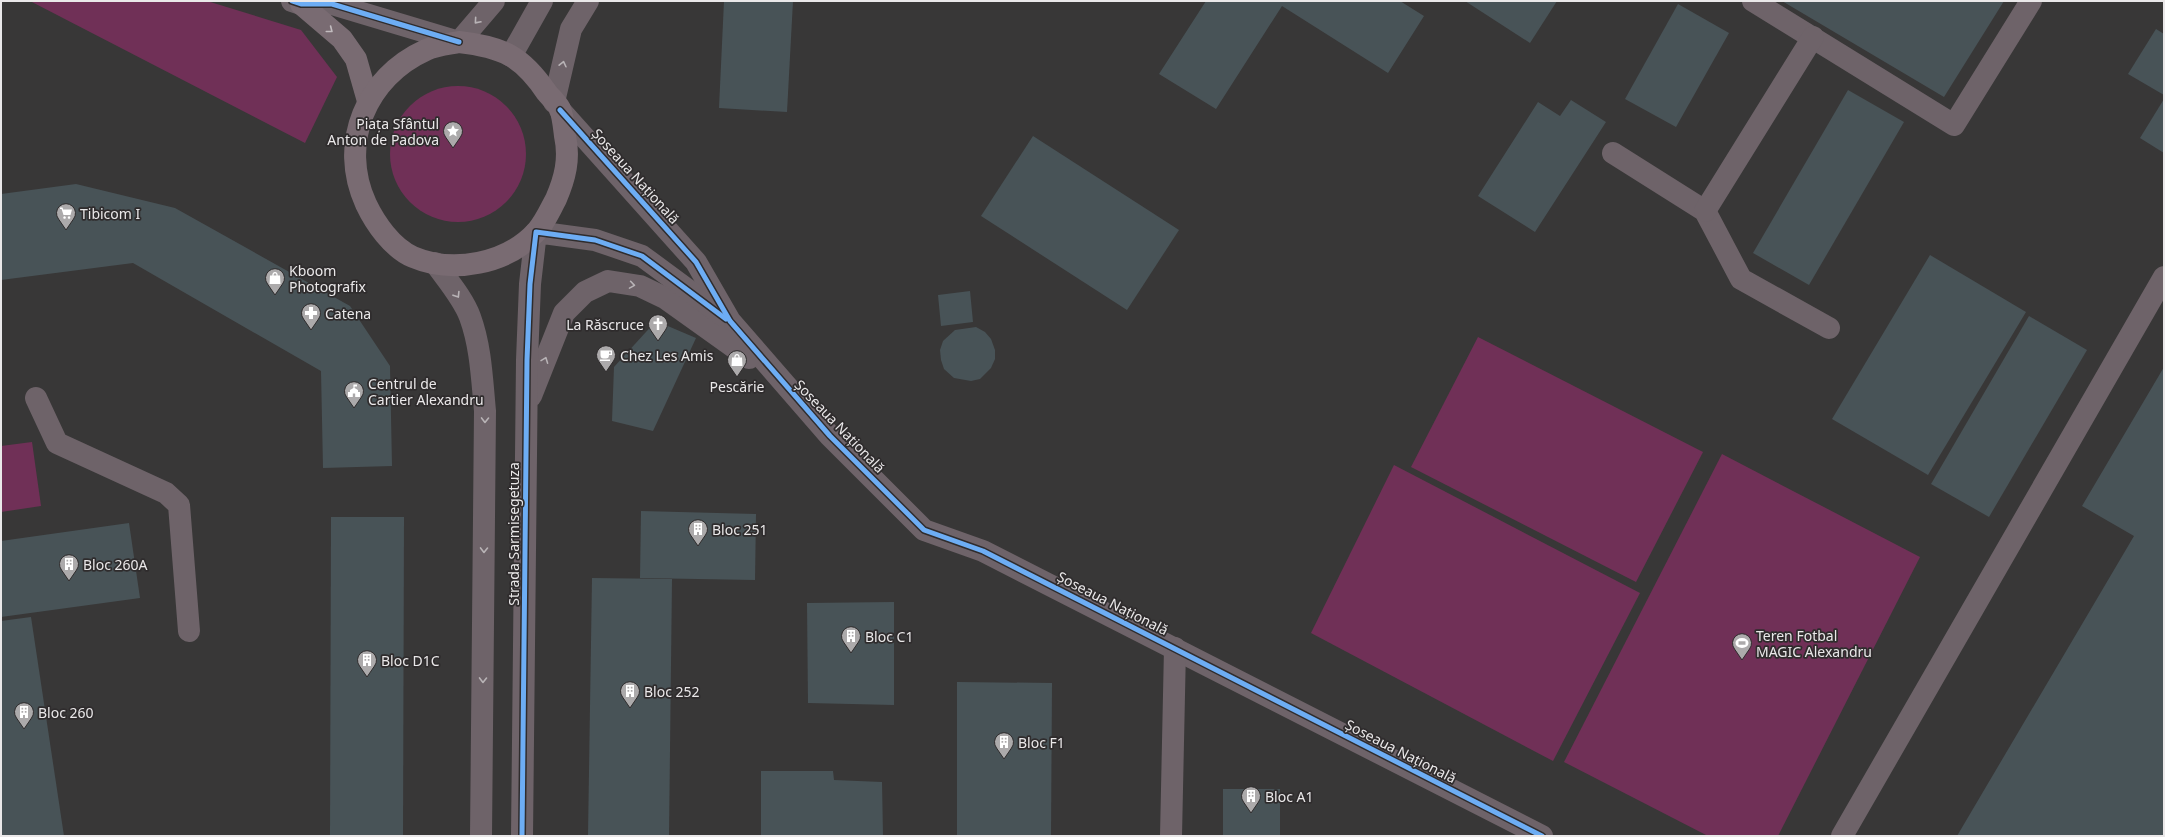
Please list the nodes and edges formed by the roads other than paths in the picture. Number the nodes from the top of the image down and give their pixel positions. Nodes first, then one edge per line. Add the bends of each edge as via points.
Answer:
1 (494, 1) edge
2 (542, 1) edge
3 (588, 1) edge
4 (1753, 1) edge
5 (2031, 1) edge
6 (297, 2) edge
7 (1813, 37) junction
8 (459, 42) junction
9 (511, 56) junction
10 (368, 100) junction
11 (557, 106) junction
12 (1613, 153) dead end
13 (1705, 211) junction
14 (536, 232) junction
15 (435, 263) junction
16 (2164, 277) edge
17 (730, 321) junction
18 (1829, 328) dead end
19 (783, 384) junction
20 (36, 398) dead end
21 (526, 409) junction
22 (189, 631) dead end
23 (1175, 648) junction
24 (1530, 833) edge
25 (481, 836) edge
26 (522, 836) edge
27 (1170, 836) edge
28 (1842, 836) edge

1 -> 8 street
2 - 9 street
11 -> 3 street via 571,29
4 - 7 street
5 - 7 street via 1954,125
6 - 8 street via 332,4
6 -> 10 main road via 342,39 356,59
7 - 13 street
8 - 9 main road via 488,45
8 - 10 main road via 427,49 405,62 383,79
9 - 11 main road via 532,71
10 - 15 main road via 356,135 355,165 361,194 373,220 389,239 412,257
11 - 14 main road via 568,150 564,181
11 - 17 street, Șoseaua Națională via 696,262
12 - 13 street
13 - 18 street via 1742,279
14 - 15 main road via 509,252 486,261 458,266
14 - 17 street, Șoseaua Națională via 595,240 642,256
14 - 21 street, Strada Sarmisegetuza via 530,284
15 -> 25 street, Strada Sarmisegetuza via 470,316 480,355 485,411
16 - 28 street
17 - 19 street, Șoseaua Națională
21 -> 19 street via 564,313 585,292 608,281 640,286 665,298 714,331
19 - 23 street, Șoseaua Națională via 830,436 924,530 983,551
20 - 22 street via 57,443 166,493 179,505
21 - 26 street, Strada Sarmisegetuza
23 - 24 street, Șoseaua Națională
23 - 27 street

